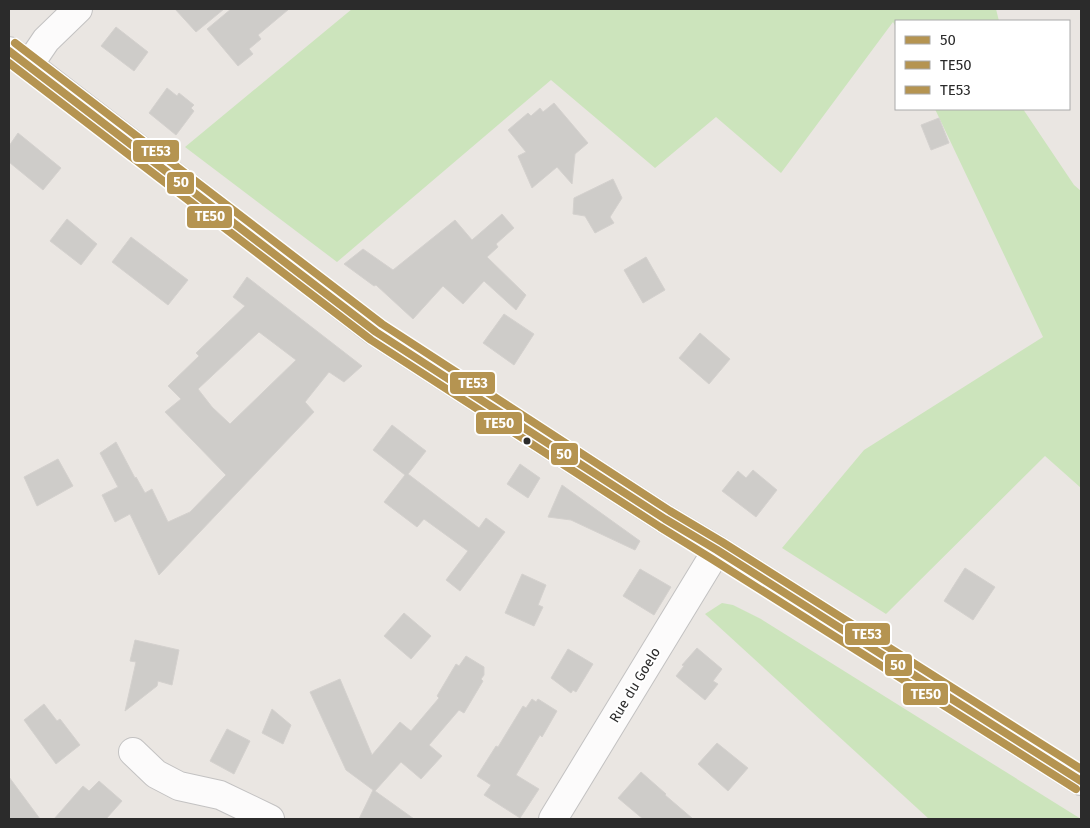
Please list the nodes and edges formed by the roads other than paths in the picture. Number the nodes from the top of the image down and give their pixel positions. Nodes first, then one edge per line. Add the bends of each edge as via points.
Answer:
1 (78, 9) edge
2 (19, 58) edge
3 (717, 550) junction
4 (133, 752) dead end
5 (1081, 781) edge
6 (270, 819) edge
7 (553, 819) edge

1 - 2 main road via 46,40
2 - 3 main road via 376,332
3 - 5 main road
3 - 7 main road, Rue du Goelo
4 - 6 main road via 156,774 179,786 220,795

